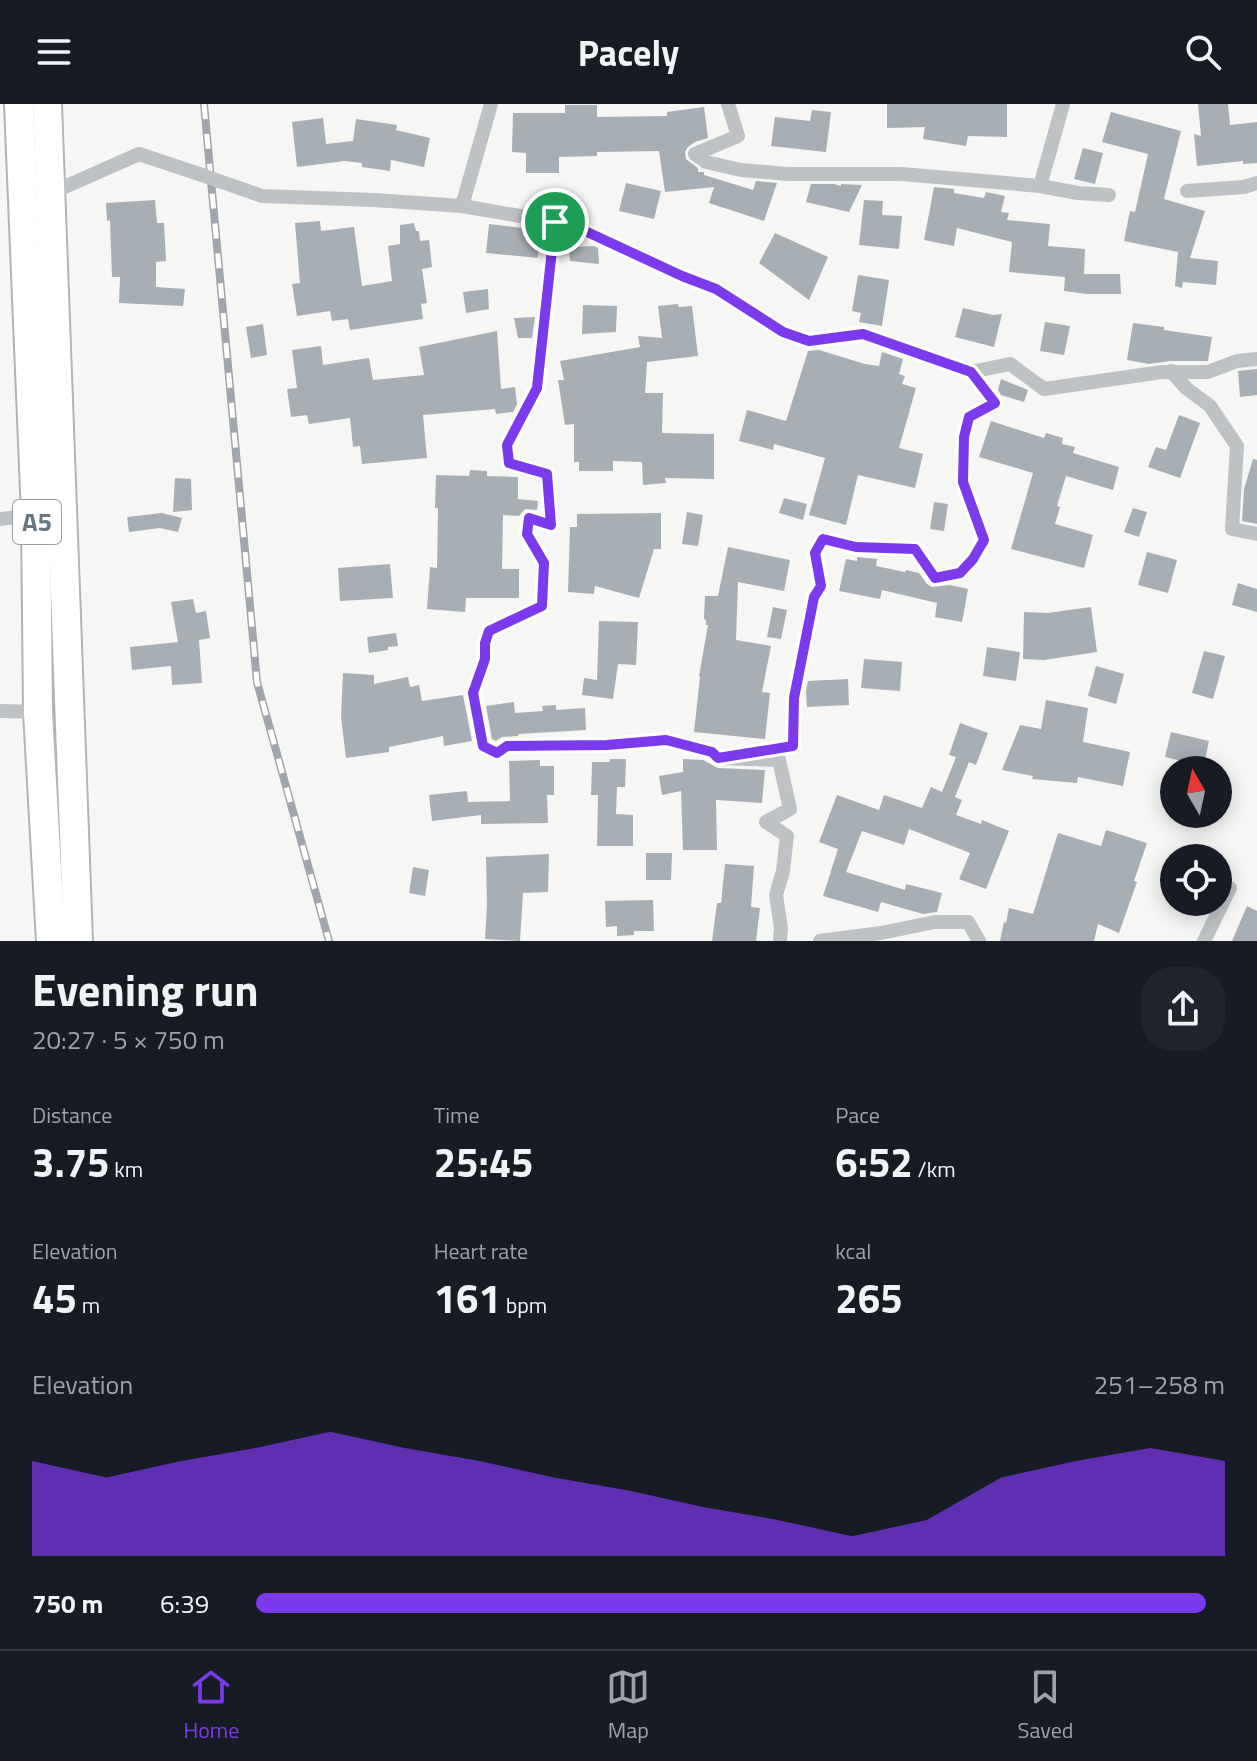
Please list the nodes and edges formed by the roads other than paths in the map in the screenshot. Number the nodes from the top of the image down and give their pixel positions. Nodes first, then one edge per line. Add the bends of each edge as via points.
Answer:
1 (19, 104) edge
2 (47, 104) edge
3 (491, 104) edge
4 (728, 104) edge
5 (1063, 104) edge
6 (1257, 183) edge
7 (1040, 186) junction
8 (1187, 191) dead end
9 (51, 193) junction
10 (1109, 195) dead end
11 (462, 206) junction
12 (555, 222) junction
13 (1257, 359) edge
14 (1171, 371) junction
15 (971, 372) junction
16 (36, 515) junction
17 (0, 519) edge
18 (1257, 534) edge
19 (0, 711) edge
20 (38, 712) junction
21 (718, 758) junction
22 (1216, 916) edge
23 (51, 941) edge
24 (78, 941) edge
25 (780, 941) edge
26 (820, 941) edge
27 (979, 941) edge
28 (1204, 941) edge

1 - 16 highway, A5
2 - 9 highway, A5
3 - 11 street
4 - 7 street via 738,136 695,154 706,162 787,174 902,174
5 - 7 street
6 - 8 street
7 - 10 street
9 - 11 street, bridge via 139,154 262,196
9 - 24 highway, A5
11 - 12 street
12 - 15 street via 716,289 783,332 809,341 863,334
12 - 21 street via 537,388 507,445 509,463 547,474 551,525 529,518 527,534 544,563 542,606 489,631 473,693 483,746 497,753 507,746 666,740
13 - 14 street via 1208,372
14 - 15 street via 1044,389 1010,364
14 - 18 street via 1210,406 1237,446 1232,529
15 - 21 street via 995,403 969,417 964,437 963,482 984,540 973,559 960,573 935,578 915,549 856,547 823,539 815,553 821,586 814,597 794,698 793,746
16 - 17 street
16 - 20 highway, A5
19 - 20 street
20 - 23 highway, A5
21 - 25 street via 779,760 790,809 766,822 787,836 776,895
22 - 28 street
26 - 27 street via 935,922 968,922

